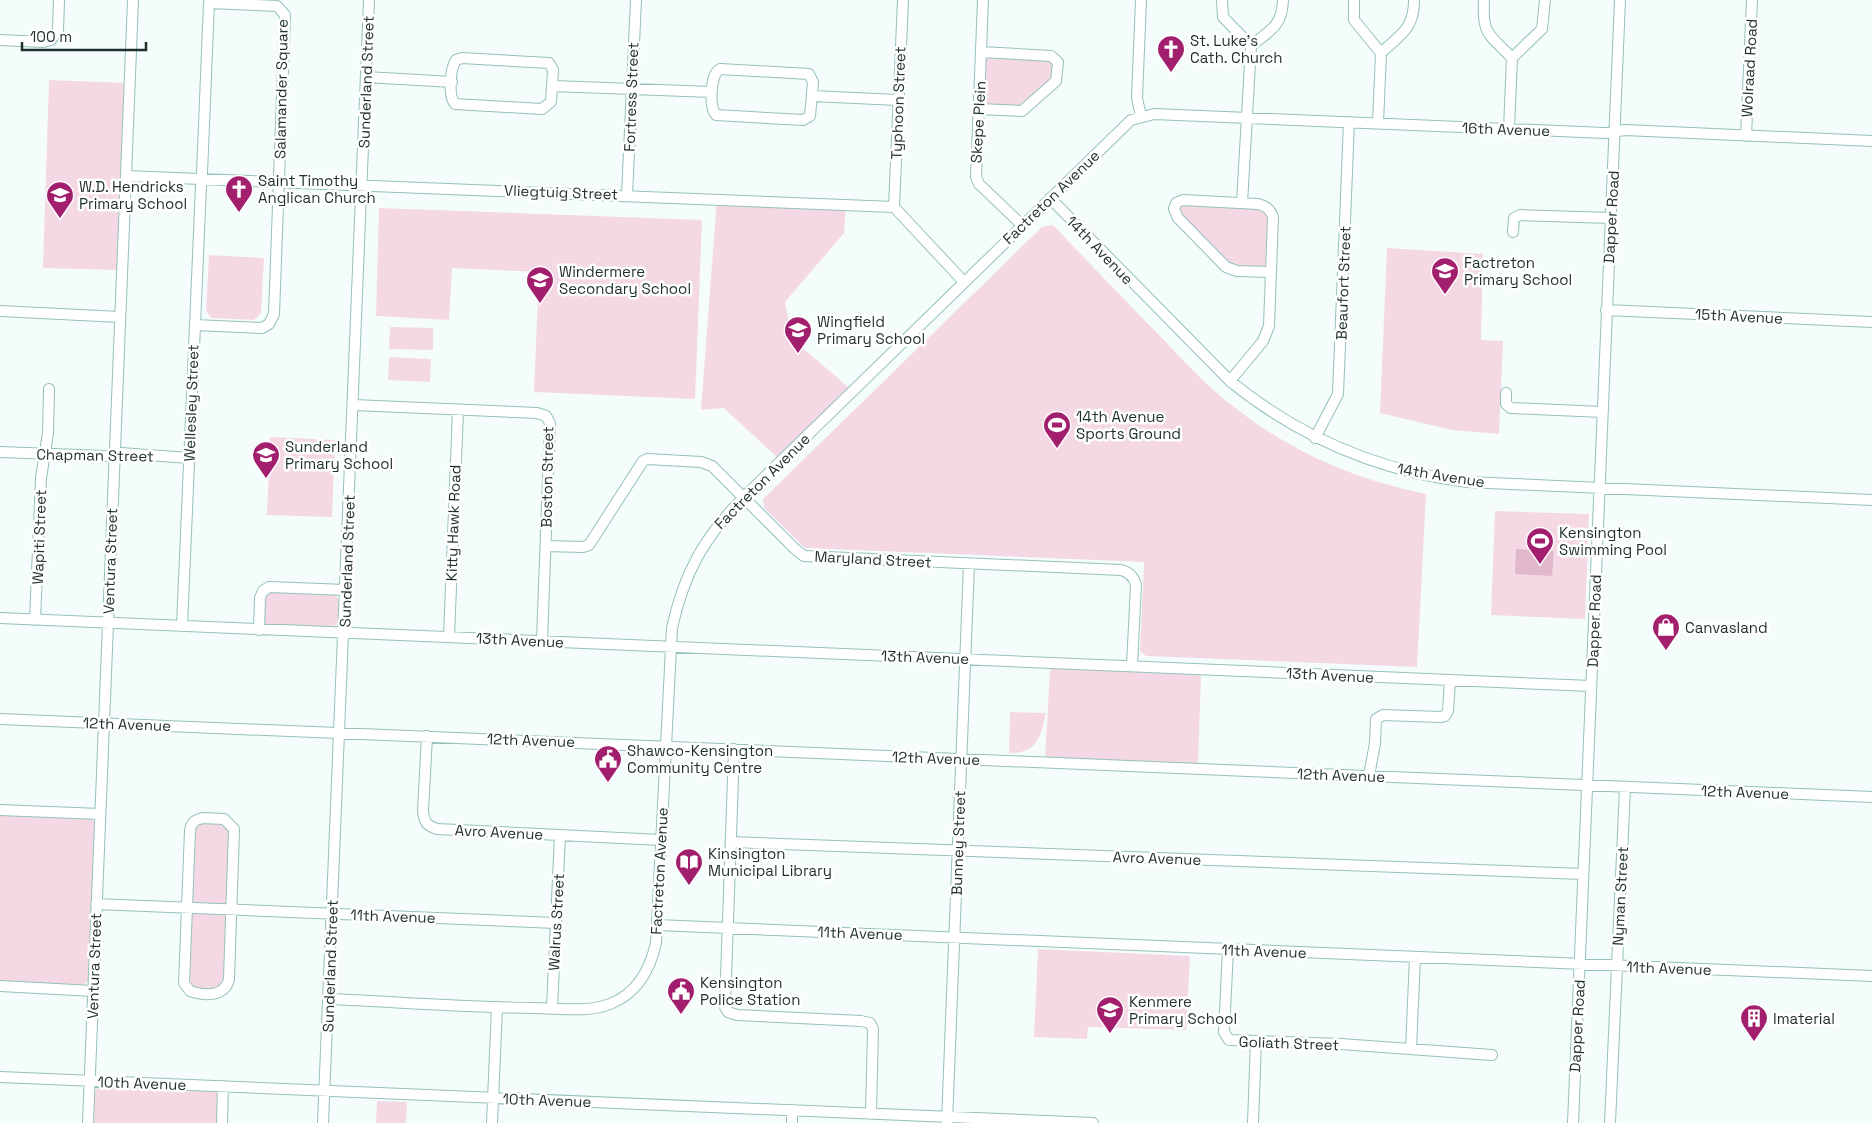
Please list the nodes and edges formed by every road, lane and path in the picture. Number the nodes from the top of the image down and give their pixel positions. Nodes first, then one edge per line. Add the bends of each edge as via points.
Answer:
1 (59, 0) edge
2 (133, 0) edge
3 (370, 0) edge
4 (636, 0) edge
5 (903, 0) edge
6 (983, 0) edge
7 (1141, 0) edge
8 (1222, 0) edge
9 (1283, 0) edge
10 (1354, 0) edge
11 (1414, 0) edge
12 (1484, 0) edge
13 (1545, 0) edge
14 (1620, 0) edge
15 (1752, 0) edge
16 (209, 1) edge
17 (0, 40) edge
18 (1251, 46) junction
19 (981, 52) junction
20 (1381, 53) junction
21 (1512, 58) junction
22 (366, 77) junction
23 (452, 82) junction
24 (552, 86) junction
25 (632, 89) junction
26 (712, 92) junction
27 (812, 96) junction
28 (898, 100) junction
29 (978, 109) junction
30 (1141, 116) junction
31 (1247, 118) junction
32 (1349, 122) junction
33 (1378, 123) junction
34 (1509, 129) junction
35 (1614, 131) junction
36 (1746, 136) junction
37 (1872, 141) edge
38 (126, 176) junction
39 (201, 180) junction
40 (279, 183) junction
41 (363, 185) junction
42 (627, 195) junction
43 (1050, 198) junction
44 (1242, 203) junction
45 (894, 207) junction
46 (1611, 218) junction
47 (1022, 225) junction
48 (1513, 232) dead end
49 (1270, 272) junction
50 (964, 282) junction
51 (1606, 310) junction
52 (0, 311) edge
53 (120, 317) junction
54 (1872, 322) edge
55 (195, 325) junction
56 (1230, 381) junction
57 (49, 389) dead end
58 (1506, 393) dead end
59 (354, 405) junction
60 (458, 410) junction
61 (1602, 412) junction
62 (1315, 438) junction
63 (0, 452) edge
64 (44, 454) junction
65 (114, 455) junction
66 (189, 458) junction
67 (1599, 488) junction
68 (744, 497) junction
69 (1872, 500) edge
70 (546, 546) junction
71 (970, 564) junction
72 (346, 590) junction
73 (0, 618) edge
74 (35, 620) junction
75 (107, 623) junction
76 (182, 626) junction
77 (259, 630) junction
78 (344, 633) junction
79 (449, 637) junction
80 (542, 641) junction
81 (670, 646) junction
82 (966, 659) junction
83 (1132, 665) junction
84 (1450, 680) junction
85 (1591, 686) junction
86 (0, 719) edge
87 (104, 723) junction
88 (340, 733) junction
89 (427, 736) junction
90 (665, 745) junction
91 (734, 750) junction
92 (962, 759) junction
93 (1369, 776) junction
94 (1587, 786) junction
95 (1625, 788) junction
96 (1872, 797) edge
97 (0, 810) edge
98 (100, 814) junction
99 (560, 835) junction
100 (661, 840) junction
101 (731, 842) junction
102 (958, 851) junction
103 (1583, 874) junction
104 (96, 904) junction
105 (186, 907) junction
106 (231, 909) junction
107 (332, 914) junction
108 (556, 923) junction
109 (657, 925) junction
110 (728, 928) junction
111 (954, 938) junction
112 (1228, 949) junction
113 (1415, 957) junction
114 (1580, 964) junction
115 (1617, 966) junction
116 (1872, 976) edge
117 (0, 986) edge
118 (93, 991) junction
119 (329, 999) junction
120 (497, 1007) junction
121 (552, 1008) junction
122 (1256, 1041) junction
123 (1411, 1049) junction
124 (1492, 1055) dead end
125 (0, 1077) edge
126 (90, 1081) junction
127 (223, 1086) junction
128 (325, 1091) junction
129 (493, 1098) junction
130 (792, 1110) junction
131 (871, 1114) junction
132 (856, 1118) edge
133 (947, 1120) edge
134 (88, 1123) edge
135 (222, 1123) edge
136 (324, 1123) edge
137 (492, 1123) edge
138 (792, 1123) edge
139 (1093, 1123) edge
140 (1253, 1123) edge
141 (1573, 1123) edge
142 (1610, 1123) edge

1 - 17 street via 58,30 51,40
2 - 38 street, Ventura Street
3 - 22 street, Sunderland Street
4 - 25 street, Fortress Street
5 - 28 street, Typhoon Street
6 - 19 street, Skepe Plein
7 - 30 street via 1136,98
8 - 18 street via 1223,17
9 - 18 street via 1282,17 1278,23
10 - 20 street via 1354,20
11 - 20 street via 1411,23
12 - 21 street via 1486,31
13 - 21 street via 1542,29
14 - 35 street, Dapper Road
15 - 36 street, Wolraad Road
16 - 39 street, Salamander Square
16 - 40 street, Salamander Square via 271,5 282,9 285,15
18 - 31 street
19 - 29 street, Skepe Plein
19 - 29 street via 1051,56 1058,62 1058,75 1054,83 1022,111
20 - 33 street
21 - 34 street
22 - 23 street
22 - 41 street, Sunderland Street
23 - 24 street via 452,98 458,105 542,108 551,102
23 - 24 street via 453,64 462,58 547,62 552,68
24 - 25 street
25 - 26 street
25 - 42 street, Fortress Street
26 - 27 street via 714,113 729,116 805,119 811,113
26 - 27 street via 713,75 720,69 777,71 809,74 813,79
27 - 28 street
28 - 45 street, Typhoon Street
29 - 47 street, Skepe Plein via 976,180
30 - 31 street, 16th Avenue
30 - 43 street, Factreton Avenue via 1125,125
31 - 32 street, 16th Avenue
31 - 44 street
32 - 33 street, 16th Avenue
32 - 62 street, Beaufort Street via 1338,394
33 - 34 street, 16th Avenue
34 - 35 street, 16th Avenue
35 - 36 street, 16th Avenue
35 - 46 street, Dapper Road
36 - 37 street, 16th Avenue
38 - 39 street, Vliegtuig Street
38 - 53 street, Ventura Street
39 - 40 street, Vliegtuig Street
39 - 55 street, Wellesley Street
40 - 41 street, Vliegtuig Street
40 - 55 street via 274,314 270,324 262,328
41 - 42 street, Vliegtuig Street
41 - 59 street, Sunderland Street
42 - 45 street, Vliegtuig Street
43 - 47 street, Factreton Avenue
43 - 56 street, 14th Avenue
44 - 49 street via 1264,205 1271,211
44 - 49 street via 1183,200 1176,203 1174,210 1226,267
45 - 50 street
46 - 48 street via 1520,215 1514,218
46 - 51 street, Dapper Road
47 - 50 street, Factreton Avenue
49 - 56 street via 1268,326 1264,341
50 - 68 street, Factreton Avenue
51 - 54 street, 15th Avenue
51 - 61 street, Dapper Road
52 - 53 street
53 - 65 street, Ventura Street
55 - 66 street, Wellesley Street
56 - 62 street, 14th Avenue via 1259,405
57 - 64 street, Wapiti Street
58 - 61 street via 1506,404 1511,408
59 - 60 street, Boston Street
59 - 72 street, Sunderland Street
60 - 70 street, Boston Street via 546,416 550,424
60 - 79 street, Kitty Hawk Road
61 - 67 street, Dapper Road
62 - 67 street, 14th Avenue via 1369,461 1430,477
63 - 64 street, Chapman Street
64 - 65 street, Chapman Street
64 - 74 street, Wapiti Street
65 - 66 street, Chapman Street
65 - 75 street, Ventura Street
66 - 76 street, Wellesley Street
67 - 69 street, 14th Avenue
67 - 85 street, Dapper Road
68 - 70 street, Maryland Street via 707,463 647,459 638,466 589,545 583,548
68 - 71 street, Maryland Street via 804,556
68 - 81 street, Factreton Avenue via 707,538 691,568 675,613
70 - 80 street, Boston Street
71 - 82 street, Bunney Street
71 - 83 street, Maryland Street via 1128,572 1136,585
72 - 77 street via 269,587 260,598
72 - 78 street, Sunderland Street
73 - 74 street, 13th Avenue
74 - 75 street, 13th Avenue
75 - 76 street, 13th Avenue
75 - 87 street, Ventura Street
76 - 77 street, 13th Avenue
77 - 78 street, 13th Avenue
78 - 79 street, 13th Avenue
78 - 88 street, Sunderland Street
79 - 80 street, 13th Avenue
80 - 81 street, 13th Avenue
81 - 82 street, 13th Avenue
81 - 90 street, Factreton Avenue
82 - 83 street, 13th Avenue
82 - 92 street, Bunney Street
83 - 84 street, 13th Avenue
84 - 85 street, 13th Avenue
84 - 93 street via 1445,716 1383,715 1376,719 1376,744
85 - 94 street, Dapper Road
86 - 87 street, 12th Avenue
87 - 88 street, 12th Avenue
87 - 98 street, Ventura Street
88 - 89 street, 12th Avenue
88 - 107 street, Sunderland Street
89 - 90 street, 12th Avenue
89 - 99 street, Avro Avenue via 423,811 425,822 430,827
90 - 91 street, 12th Avenue
90 - 100 street, Factreton Avenue
91 - 92 street, 12th Avenue
91 - 101 street
92 - 93 street, 12th Avenue
92 - 102 street, Bunney Street
93 - 94 street, 12th Avenue
94 - 95 street, 12th Avenue
94 - 103 street, Dapper Road
95 - 96 street, 12th Avenue
95 - 115 street, Nyman Street
97 - 98 street
98 - 104 street, Ventura Street
99 - 100 street, Avro Avenue
99 - 108 street, Walrus Street
100 - 109 street, Factreton Avenue
101 - 102 street, Avro Avenue
101 - 110 street
102 - 103 street, Avro Avenue
102 - 111 street, Bunney Street
103 - 114 street, Dapper Road
104 - 105 street, 11th Avenue
104 - 118 street, Ventura Street
105 - 106 street, 11th Avenue
105 - 106 street via 184,983 190,991 206,994 221,992 228,983
105 - 106 street via 191,824 196,819 216,818 228,820 234,829
106 - 107 street, 11th Avenue
107 - 108 street, 11th Avenue
107 - 119 street, Sunderland Street
108 - 121 street, Walrus Street
109 - 110 street, 11th Avenue
109 - 121 street, Factreton Avenue via 653,956 641,980 631,991 610,1004 596,1008
110 - 111 street, 11th Avenue
110 - 131 street via 725,1004 728,1012 862,1021 873,1026
111 - 112 street, 11th Avenue
111 - 133 street, Bunney Street
112 - 113 street, 11th Avenue
112 - 122 street, Goliath Street via 1224,1035 1232,1041
113 - 114 street, 11th Avenue
113 - 123 street
114 - 115 street, 11th Avenue
114 - 141 street, Dapper Road
115 - 116 street, 11th Avenue
115 - 142 street, Nyman Street
117 - 118 street
118 - 126 street, Ventura Street
119 - 120 street, Factreton Avenue
119 - 128 street, Sunderland Street
120 - 121 street, Factreton Avenue
120 - 129 street
122 - 123 street, Goliath Street
122 - 140 street
123 - 124 street, Goliath Street
125 - 126 street, 10th Avenue
126 - 127 street, 10th Avenue
126 - 134 street, Ventura Street
127 - 128 street, 10th Avenue
127 - 135 street
128 - 129 street, 10th Avenue
128 - 136 street, Sunderland Street
129 - 130 street, 10th Avenue
129 - 137 street
130 - 132 street, 10th Avenue
130 - 138 street
131 - 132 street, 10th Avenue
131 - 133 street, 10th Avenue
133 - 139 street, 10th Avenue

